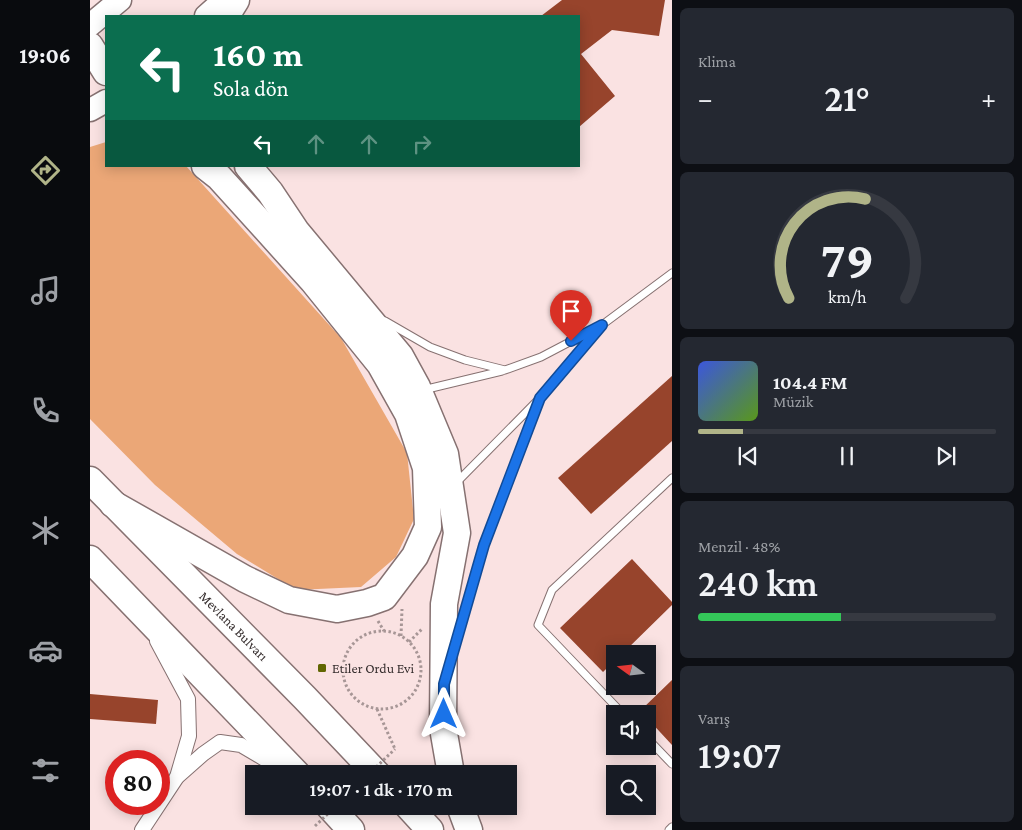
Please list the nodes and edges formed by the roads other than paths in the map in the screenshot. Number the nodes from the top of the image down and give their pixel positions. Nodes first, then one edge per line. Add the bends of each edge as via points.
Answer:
1 (120, 0) edge
2 (224, 0) edge
3 (236, 0) edge
4 (207, 15) edge
5 (227, 15) edge
6 (90, 25) edge
7 (90, 46) edge
8 (105, 70) edge
9 (105, 102) edge
10 (90, 110) edge
11 (205, 167) edge
12 (249, 167) edge
13 (672, 273) edge
14 (353, 300) junction
15 (602, 325) junction
16 (505, 370) junction
17 (419, 391) junction
18 (540, 398) junction
19 (672, 478) edge
20 (90, 480) edge
21 (451, 488) junction
22 (113, 504) junction
23 (90, 559) edge
24 (139, 610) junction
25 (444, 684) junction
26 (614, 705) edge
27 (656, 747) edge
28 (672, 764) edge
29 (274, 765) edge
30 (288, 765) edge
31 (368, 765) edge
32 (450, 765) edge
33 (177, 777) junction
34 (416, 815) edge
35 (463, 815) edge
36 (322, 816) edge
37 (672, 827) edge
38 (142, 830) edge
39 (351, 830) edge
40 (430, 830) edge
41 (469, 830) edge
42 (669, 830) edge

1 - 6 main road
2 - 4 main road
3 - 5 highway
7 - 8 highway
9 - 10 main road
11 - 22 highway via 313,281 380,364 408,414 426,468 428,527 415,556 384,598 337,609 289,600
12 - 14 highway
13 - 15 lane
14 - 16 lane via 398,330 430,346 465,360
14 - 17 highway via 400,356
15 - 16 lane
15 - 18 lane
16 - 17 lane
17 - 21 highway via 445,454
18 - 21 lane
18 - 25 lane via 484,545
19 - 26 lane via 552,590 538,625
20 - 22 highway, Mevlana Bulvarı
21 - 25 highway via 457,533 444,604
22 - 31 highway, Mevlana Bulvarı
23 - 24 highway
24 - 30 highway
24 - 33 street via 188,698 189,736
25 - 32 highway via 444,728
27 - 28 lane
29 - 33 street via 241,745 220,742
33 - 38 street
34 - 40 highway
35 - 41 highway
36 - 39 highway
37 - 42 lane

